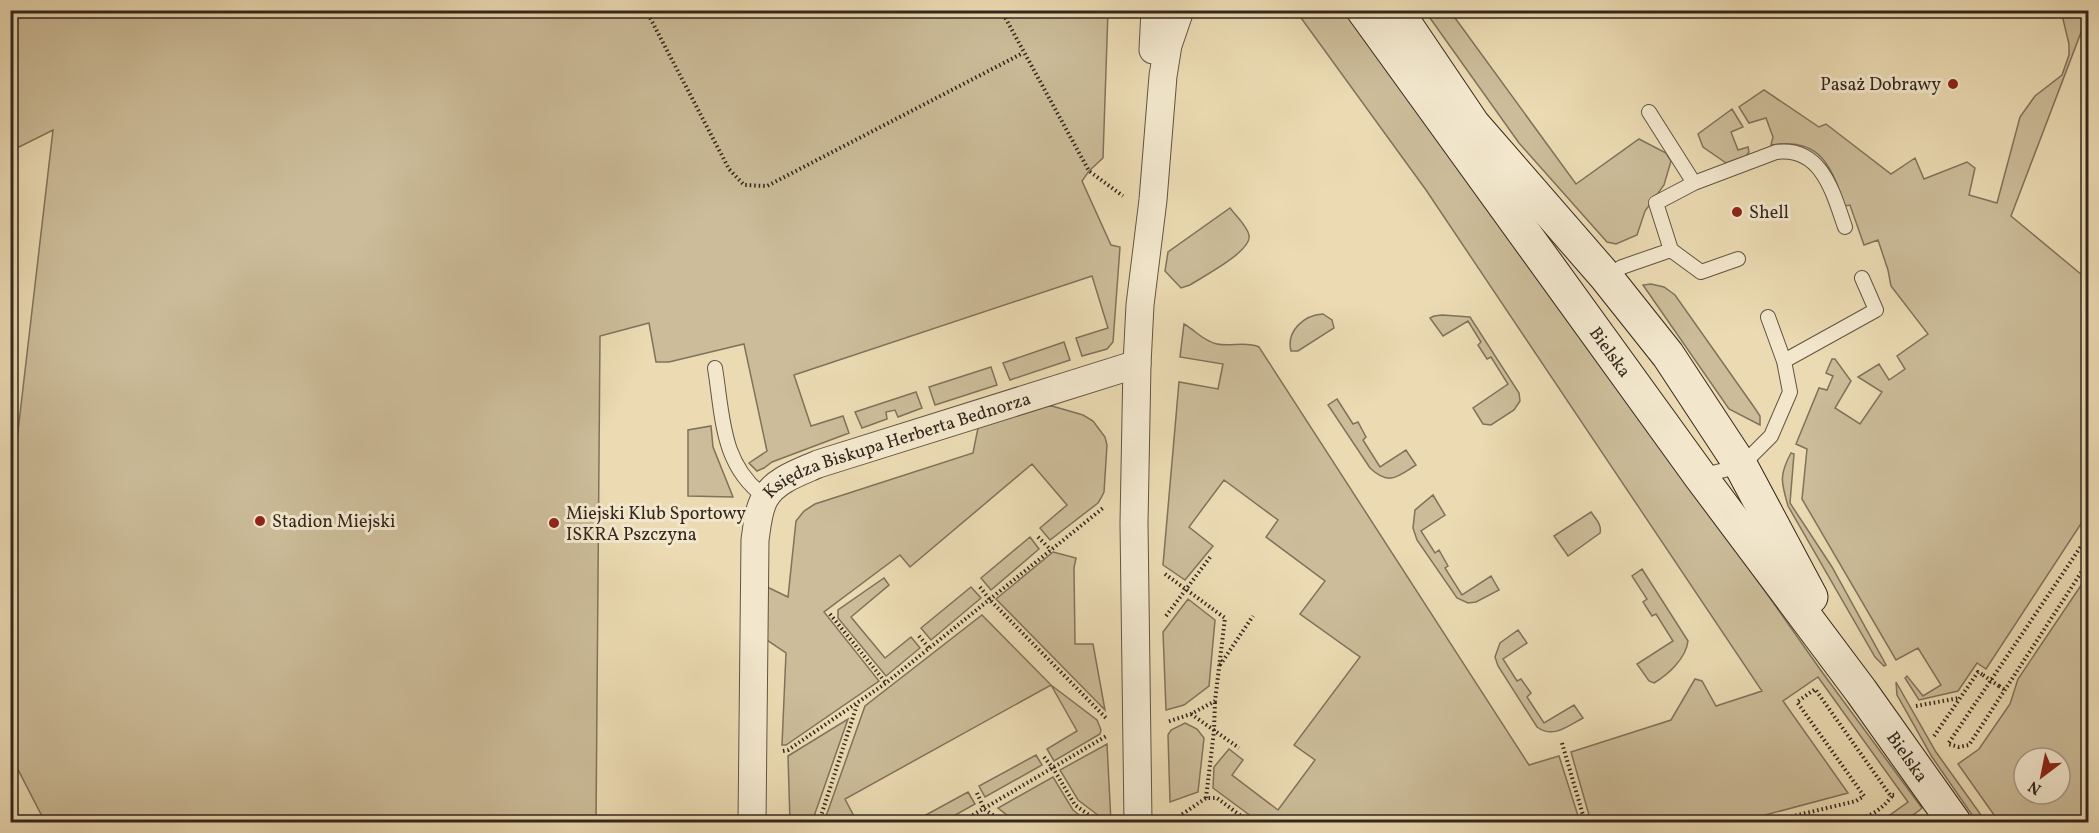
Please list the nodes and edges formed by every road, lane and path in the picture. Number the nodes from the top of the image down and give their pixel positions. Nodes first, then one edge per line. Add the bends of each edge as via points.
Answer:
1 (646, 10) edge
2 (1001, 10) edge
3 (1155, 10) edge
4 (1179, 10) edge
5 (1363, 10) edge
6 (1396, 10) edge
7 (1153, 50) dead end
8 (1023, 53) junction
9 (1649, 112) dead end
10 (1694, 183) junction
11 (1153, 200) junction
12 (1845, 227) dead end
13 (1671, 250) junction
14 (1738, 259) dead end
15 (1606, 277) junction
16 (1863, 278) dead end
17 (1768, 317) dead end
18 (1785, 361) junction
19 (1137, 364) junction
20 (714, 368) dead end
21 (1741, 466) junction
22 (1700, 476) junction
23 (765, 497) junction
24 (1109, 503) dead end
25 (2088, 536) edge
26 (1038, 537) dead end
27 (1051, 550) junction
28 (1211, 556) dead end
29 (2088, 562) edge
30 (1164, 573) dead end
31 (980, 587) dead end
32 (1187, 590) junction
33 (990, 600) junction
34 (830, 614) dead end
35 (1253, 616) dead end
36 (1160, 624) dead end
37 (920, 636) dead end
38 (929, 648) junction
39 (1219, 666) junction
40 (886, 683) junction
41 (2005, 690) junction
42 (1861, 691) junction
43 (1960, 697) junction
44 (1215, 701) junction
45 (858, 704) junction
46 (1916, 706) dead end
47 (1191, 714) junction
48 (1160, 723) dead end
49 (1112, 724) dead end
50 (1214, 731) junction
51 (1112, 732) dead end
52 (1933, 736) dead end
53 (1562, 743) dead end
54 (1239, 748) dead end
55 (752, 752) junction
56 (1044, 757) dead end
57 (1053, 768) junction
58 (1898, 793) dead end
59 (977, 794) dead end
60 (1892, 796) junction
61 (1206, 798) junction
62 (984, 808) junction
63 (752, 822) edge
64 (819, 822) edge
65 (961, 822) edge
66 (1003, 822) edge
67 (1099, 822) edge
68 (1138, 822) edge
69 (1171, 822) edge
70 (1249, 822) edge
71 (1585, 822) edge
72 (1770, 822) edge
73 (1849, 822) edge
74 (1953, 822) edge

1 - 8 path via 729,169 744,185 767,186
2 - 8 path
3 - 7 street
4 - 11 street via 1163,76
5 - 22 main road, Bielska
6 - 15 main road, Bielska via 1473,124
8 - 11 path via 1089,171 1121,196
9 - 10 lane
10 - 12 lane via 1789,150 1817,165
10 - 13 lane via 1656,203
11 - 19 street
13 - 14 lane via 1701,272
13 - 15 lane via 1622,267
15 - 21 main road, Bielska via 1668,355
16 - 18 lane via 1876,310
17 - 18 lane
18 - 21 lane via 1790,392 1771,436
19 - 23 street, Księdza Biskupa Herberta Bednorza via 818,464 782,481
19 - 68 street via 1134,523
20 - 23 lane via 728,448 738,471
21 - 22 lane
21 - 42 main road, Bielska
22 - 42 main road, Bielska
23 - 55 street, Księdza Biskupa Herberta Bednorza via 755,540
24 - 27 path
25 - 41 path via 1948,744 1969,745
26 - 27 path
27 - 33 path
28 - 32 path
29 - 41 path
30 - 32 path
31 - 33 path
32 - 36 path
32 - 39 path via 1225,618
33 - 38 path
33 - 49 path
34 - 40 path
35 - 39 path
37 - 38 path
38 - 40 path
39 - 44 path
40 - 45 path
41 - 43 path, bridge via 1978,672
42 - 74 main road, Bielska
43 - 46 path
43 - 52 path
44 - 47 path
44 - 50 path
45 - 55 path via 788,750
45 - 64 path
47 - 48 path
47 - 50 path
50 - 54 path
50 - 61 path
51 - 57 path
53 - 71 path
55 - 63 street, Księdza Biskupa Herberta Bednorza
56 - 57 path
57 - 62 path
57 - 67 path via 1076,805
58 - 60 path
59 - 62 path
60 - 72 path via 1815,689 1797,702 1864,796
60 - 73 path via 1871,815
61 - 69 path
61 - 70 path via 1217,798
62 - 65 path
62 - 66 path

